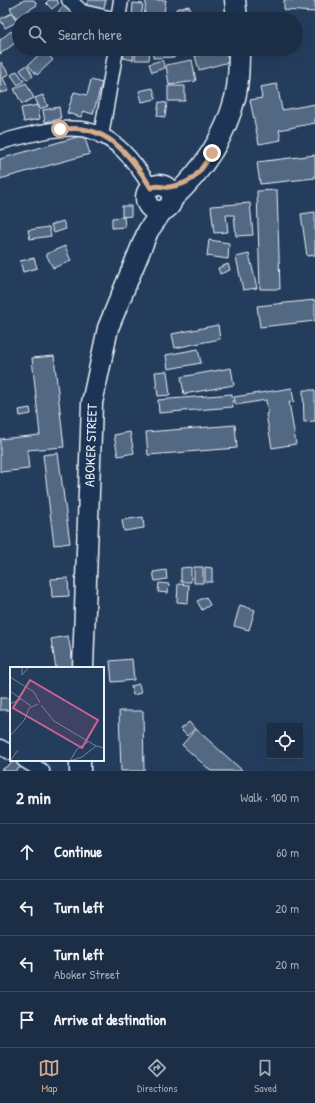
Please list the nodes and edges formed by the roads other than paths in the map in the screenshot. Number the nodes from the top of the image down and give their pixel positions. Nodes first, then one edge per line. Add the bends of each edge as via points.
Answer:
1 (69, 0) edge
2 (121, 0) edge
3 (236, 0) edge
4 (82, 12) edge
5 (119, 12) edge
6 (237, 12) edge
7 (115, 56) edge
8 (238, 56) edge
9 (101, 136) junction
10 (0, 142) edge
11 (160, 198) junction
12 (83, 667) edge
13 (0, 747) edge
14 (10, 752) edge
15 (26, 761) edge
16 (42, 771) edge

1 - 4 street
2 - 5 street
3 - 6 main road
7 - 9 street
8 - 11 main road via 235,98 212,153 190,182
9 - 10 street via 82,129 60,129
9 - 11 street via 114,143 138,166
11 - 12 main road, ABOKER STREET via 108,328 92,403
13 - 14 street
15 - 16 street

